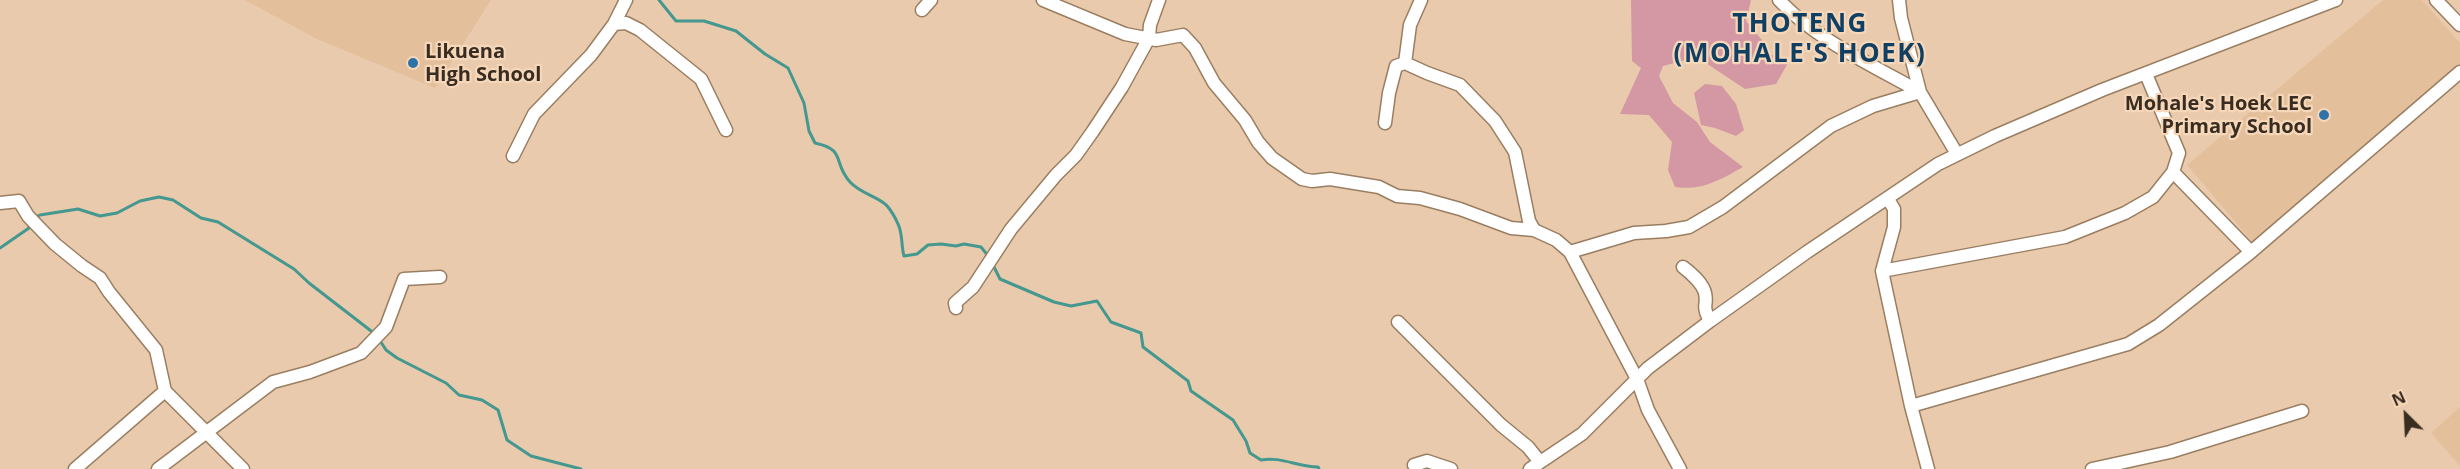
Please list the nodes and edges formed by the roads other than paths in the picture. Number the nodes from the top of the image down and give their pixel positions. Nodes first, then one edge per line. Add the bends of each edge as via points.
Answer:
1 (626, 0) edge
2 (931, 0) edge
3 (1043, 0) edge
4 (1159, 0) edge
5 (1421, 0) edge
6 (1779, 0) edge
7 (1899, 0) edge
8 (2336, 0) edge
9 (2436, 0) edge
10 (922, 10) dead end
11 (614, 24) junction
12 (2460, 25) edge
13 (1149, 38) junction
14 (1405, 63) junction
15 (2460, 72) edge
16 (2146, 74) junction
17 (1920, 92) junction
18 (1385, 123) dead end
19 (726, 130) dead end
20 (1958, 154) junction
21 (513, 156) dead end
22 (2173, 172) junction
23 (1888, 199) junction
24 (0, 202) edge
25 (1534, 230) junction
26 (1570, 252) junction
27 (2251, 252) junction
28 (1683, 267) dead end
29 (1882, 271) junction
30 (440, 277) dead end
31 (956, 308) dead end
32 (1710, 321) junction
33 (1398, 322) dead end
34 (1637, 379) junction
35 (165, 391) junction
36 (1911, 406) junction
37 (2302, 411) dead end
38 (205, 431) junction
39 (1414, 465) dead end
40 (1535, 465) edge
41 (75, 469) edge
42 (158, 469) edge
43 (243, 469) edge
44 (1451, 469) edge
45 (1680, 469) edge
46 (1928, 469) edge
47 (2092, 469) edge

1 - 11 street
2 - 10 street
3 - 13 street via 1125,34
4 - 13 street
5 - 14 street via 1410,25
6 - 17 street via 1792,14 1852,54
7 - 17 street
8 - 16 street
9 - 12 street
11 - 19 street via 626,23 640,30 700,79
11 - 21 street via 591,55 534,114
13 - 25 street via 1183,35 1272,159 1302,179 1379,187 1397,196 1460,209 1511,228
13 - 31 street via 1122,87 1076,155 1011,230 973,287 955,303
14 - 18 street via 1396,66
14 - 25 street via 1460,85 1495,121 1515,152 1523,202
15 - 27 street
16 - 20 street
16 - 22 street via 2179,153
17 - 20 street
17 - 26 street via 1873,106 1831,126 1723,207 1689,227 1634,233
20 - 23 street
22 - 27 street
22 - 29 street via 2144,203 2065,237
23 - 29 street via 1894,209 1894,227
23 - 32 street
24 - 35 street via 19,201 58,247 100,278 156,350
25 - 26 street
26 - 34 street
27 - 36 street via 2159,325 2128,344
28 - 32 street via 1705,294 1704,309
29 - 36 street
30 - 38 street via 404,279 386,327 361,353 273,382
32 - 34 street
33 - 40 street via 1527,447
34 - 40 street via 1582,434
34 - 45 street via 1648,410
35 - 38 street
35 - 41 street
36 - 46 street
37 - 47 street via 2170,452
38 - 42 street
38 - 43 street
39 - 44 street via 1426,461

